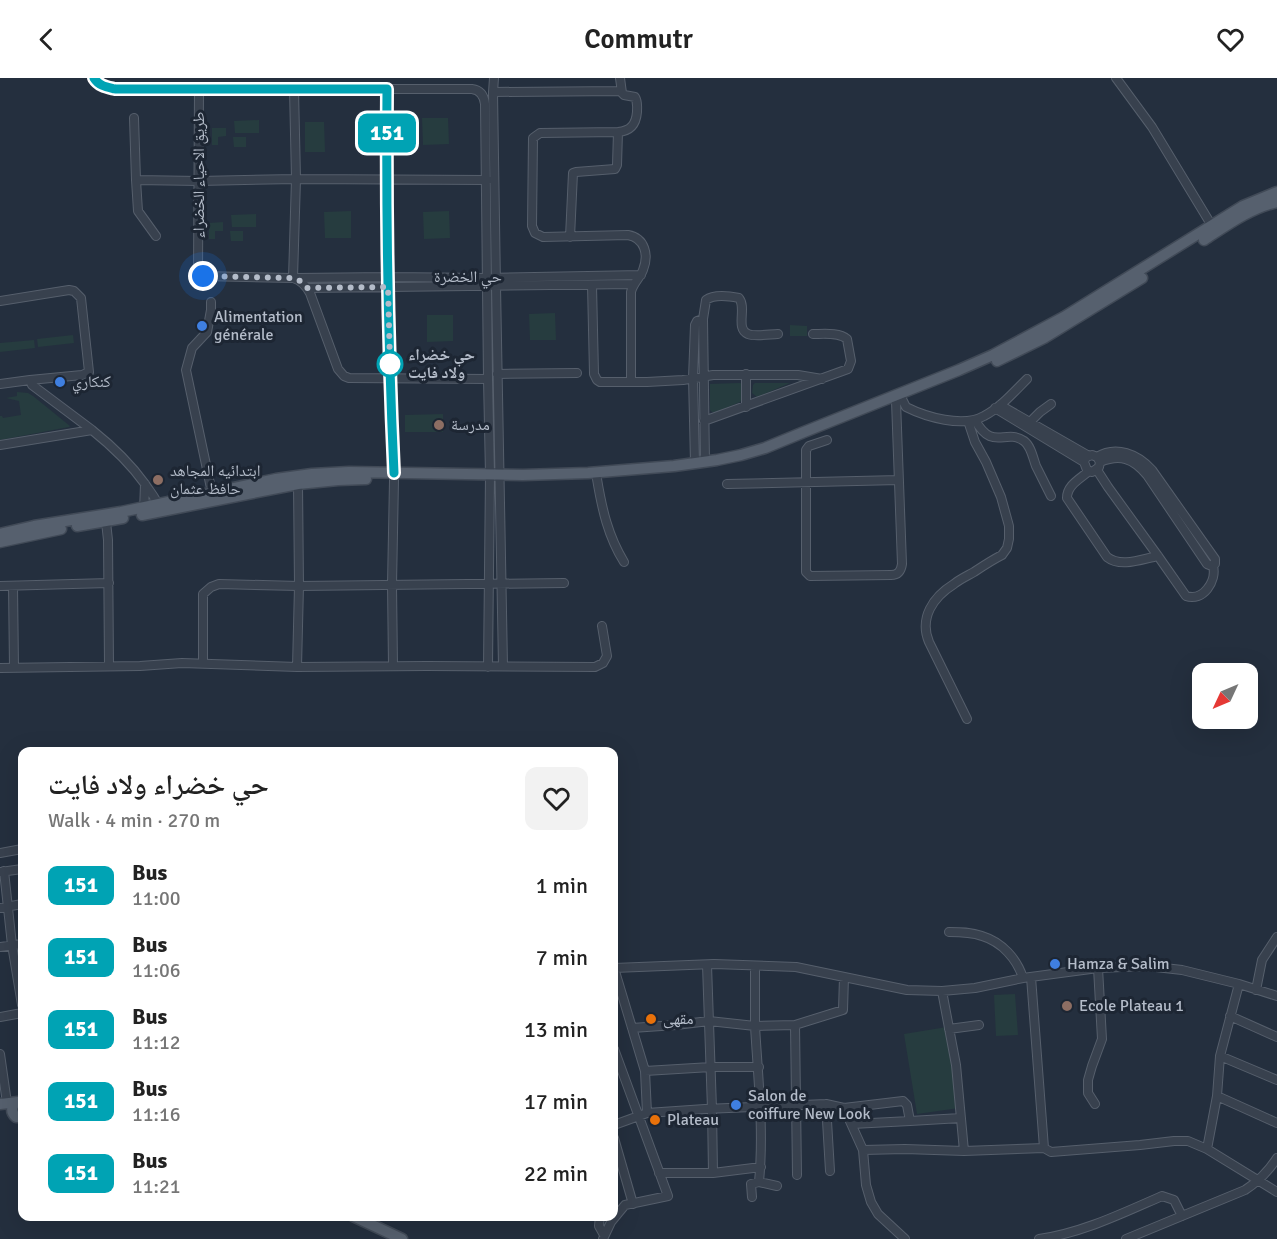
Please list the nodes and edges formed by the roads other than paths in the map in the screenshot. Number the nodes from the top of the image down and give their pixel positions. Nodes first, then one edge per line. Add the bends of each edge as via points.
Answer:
1 (94, 78) edge
2 (494, 78) edge
3 (620, 78) edge
4 (1116, 78) edge
5 (199, 89) junction
6 (294, 89) junction
7 (387, 89) junction
8 (621, 90) junction
9 (493, 92) junction
10 (134, 118) dead end
11 (618, 132) junction
12 (296, 179) junction
13 (136, 180) junction
14 (388, 180) junction
15 (487, 180) junction
16 (199, 181) junction
17 (1277, 192) edge
18 (1277, 202) edge
19 (1212, 226) junction
20 (156, 236) dead end
21 (570, 237) junction
22 (641, 275) junction
23 (388, 277) junction
24 (294, 278) junction
25 (492, 282) junction
26 (634, 284) junction
27 (591, 285) junction
28 (388, 287) junction
29 (307, 288) junction
30 (0, 300) edge
31 (211, 302) dead end
32 (703, 319) junction
33 (778, 334) dead end
34 (813, 334) dead end
35 (577, 373) dead end
36 (497, 374) junction
37 (746, 374) junction
38 (704, 376) junction
39 (693, 378) junction
40 (390, 379) junction
41 (488, 379) junction
42 (822, 379) junction
43 (1027, 379) dead end
44 (30, 381) junction
45 (631, 382) junction
46 (0, 384) edge
47 (899, 400) junction
48 (1051, 404) dead end
49 (746, 406) junction
50 (997, 406) junction
51 (972, 420) junction
52 (704, 421) junction
53 (1030, 422) junction
54 (92, 430) junction
55 (1050, 437) junction
56 (827, 440) dead end
57 (0, 445) edge
58 (700, 463) junction
59 (1093, 463) junction
60 (394, 476) junction
61 (495, 478) junction
62 (597, 479) junction
63 (899, 480) junction
64 (806, 482) junction
65 (145, 484) junction
66 (298, 484) junction
67 (727, 484) dead end
68 (212, 493) junction
69 (1051, 496) dead end
70 (158, 507) junction
71 (144, 511) junction
72 (106, 522) junction
73 (0, 534) edge
74 (0, 542) edge
75 (1158, 556) junction
76 (624, 562) dead end
77 (108, 583) junction
78 (564, 583) dead end
79 (489, 584) junction
80 (502, 584) junction
81 (392, 585) junction
82 (0, 586) edge
83 (13, 586) junction
84 (299, 586) junction
85 (602, 626) dead end
86 (203, 663) junction
87 (109, 666) junction
88 (393, 666) junction
89 (503, 666) junction
90 (297, 667) junction
91 (488, 667) junction
92 (0, 668) edge
93 (14, 668) junction
94 (967, 719) dead end
95 (18, 850) edge
96 (0, 853) edge
97 (18, 870) edge
98 (2, 872) edge
99 (4, 907) edge
100 (949, 932) dead end
101 (1277, 937) edge
102 (18, 944) edge
103 (12, 945) junction
104 (0, 947) edge
105 (707, 964) junction
106 (755, 966) junction
107 (618, 968) edge
108 (1098, 968) junction
109 (844, 977) junction
110 (1027, 978) junction
111 (18, 981) edge
112 (618, 981) edge
113 (1239, 984) junction
114 (1256, 990) junction
115 (942, 991) junction
116 (1277, 996) edge
117 (18, 1014) edge
118 (1230, 1016) junction
119 (0, 1017) edge
120 (709, 1021) junction
121 (795, 1025) junction
122 (979, 1025) dead end
123 (755, 1026) junction
124 (632, 1028) junction
125 (949, 1029) junction
126 (1277, 1037) edge
127 (0, 1054) edge
128 (1220, 1056) junction
129 (711, 1067) junction
130 (759, 1067) junction
131 (618, 1069) edge
132 (645, 1071) junction
133 (1277, 1080) edge
134 (1217, 1096) junction
135 (12, 1103) edge
136 (826, 1104) junction
137 (1095, 1104) dead end
138 (796, 1105) junction
139 (760, 1107) junction
140 (844, 1108) junction
141 (712, 1109) junction
142 (0, 1114) edge
143 (643, 1115) junction
144 (18, 1116) edge
145 (18, 1117) edge
146 (961, 1118) junction
147 (910, 1121) junction
148 (1277, 1123) edge
149 (618, 1124) edge
150 (852, 1124) junction
151 (1044, 1148) junction
152 (1207, 1149) junction
153 (863, 1150) junction
154 (964, 1151) junction
155 (618, 1156) edge
156 (1277, 1158) edge
157 (761, 1167) junction
158 (830, 1171) dead end
159 (659, 1173) junction
160 (712, 1173) junction
161 (797, 1175) dead end
162 (1260, 1180) junction
163 (759, 1182) junction
164 (777, 1186) dead end
165 (1277, 1192) edge
166 (752, 1197) dead end
167 (618, 1204) edge
168 (629, 1204) junction
169 (618, 1215) edge
170 (1182, 1216) junction
171 (364, 1221) edge
172 (600, 1221) edge
173 (612, 1221) edge
174 (603, 1237) edge
175 (402, 1239) edge
176 (905, 1239) edge
177 (1039, 1239) edge
178 (1126, 1239) edge

1 - 5 street via 104,87 115,89
2 - 9 street
3 - 8 street
4 - 19 street via 1152,127
5 - 6 street
5 - 16 street, طريق الاحياء الخضراء
6 - 7 street
6 - 12 street
7 - 14 street
7 - 15 street via 478,91 485,100
8 - 9 street
8 - 11 street via 636,98 636,117 629,129
9 - 25 street
10 - 13 street
11 - 21 street via 615,169 573,174
11 - 21 street via 540,133 533,138 533,230 543,237
12 - 14 street
12 - 16 street
12 - 24 street
13 - 16 street
13 - 20 street via 138,211
14 - 15 street
14 - 23 street
15 - 25 street
16 - 24 street, طريق الاحياء الخضراء via 198,271 203,276
17 - 19 main road
18 - 47 main road via 1249,212 1028,346
19 - 58 main road via 1064,317 993,355 770,446
21 - 22 street via 638,238 645,249
22 - 25 street, حي الخضرة
22 - 26 street
23 - 24 street, حي الخضرة
23 - 25 street, حي الخضرة
23 - 28 street
24 - 29 street
25 - 27 street
25 - 28 street
25 - 36 street
25 - 41 street
26 - 27 street
26 - 45 street
27 - 45 street via 595,377 603,383
28 - 29 street
28 - 40 street
29 - 40 street via 341,373 349,378
30 - 44 street via 69,290 81,298 89,372
31 - 68 street via 207,332 192,348 186,370
32 - 33 street via 709,298 737,297 742,303 745,332
32 - 38 street
32 - 39 street via 695,324
34 - 42 street via 847,339 849,366
35 - 36 street
36 - 61 street
37 - 38 street
37 - 42 street
37 - 49 street
38 - 39 street
38 - 52 street
39 - 45 street
39 - 58 street
40 - 41 street
40 - 60 street
41 - 61 street
42 - 49 street
43 - 50 street
44 - 46 street
44 - 54 street
47 - 51 street via 906,407 928,415
47 - 62 main road via 744,461
47 - 63 street
48 - 53 street
49 - 52 street
50 - 51 street via 984,417
50 - 53 street
50 - 55 street
51 - 69 street via 987,436 1024,441
51 - 94 street via 975,442 1001,497 1009,540 1002,555 940,594 925,621 925,633
52 - 58 street
53 - 55 street
54 - 57 street
54 - 65 street via 128,462
55 - 59 street
56 - 64 street via 807,448
58 - 61 main road
59 - 75 street
59 - 75 street via 1070,487 1067,498 1107,557 1120,563
59 - 75 street via 1124,458 1152,476 1206,563 1213,566 1212,584 1190,598 1183,594
60 - 61 main road
60 - 66 main road
60 - 68 main road via 312,474
60 - 81 street
61 - 62 main road
61 - 79 street
61 - 80 street
62 - 76 street via 606,524
63 - 64 street
63 - 64 street via 902,567 891,575 807,574
64 - 67 street
65 - 70 street
65 - 71 street
66 - 70 main road
66 - 84 street
68 - 70 main road
70 - 71 main road
71 - 72 main road
71 - 73 main road
72 - 74 main road
72 - 77 street
77 - 83 street
77 - 87 street
78 - 80 street
79 - 80 street
79 - 81 street
79 - 91 street
80 - 89 street
81 - 84 street
81 - 88 street
82 - 83 street
83 - 93 street
84 - 86 street via 210,587 203,594
84 - 90 street
85 - 89 street via 607,656 596,667
86 - 87 street
86 - 90 street
87 - 93 street
88 - 90 street
88 - 91 street
89 - 91 street
92 - 93 street
95 - 96 street
97 - 98 street
98 - 99 street
99 - 103 street
100 - 110 street via 983,936 1001,946
101 - 114 street via 1262,960
102 - 103 street
103 - 104 street
103 - 111 street
105 - 106 street
105 - 107 street
105 - 120 street
106 - 109 street via 795,967
106 - 123 street
108 - 110 street
108 - 113 street via 1147,966
108 - 137 street via 1102,1039 1088,1093
109 - 115 street via 907,990
109 - 121 street via 843,1010
110 - 115 street
110 - 151 street
112 - 124 street
113 - 114 street
113 - 118 street
114 - 116 street
115 - 125 street
117 - 119 street
118 - 126 street
118 - 128 street
120 - 123 street
120 - 124 street
120 - 129 street
121 - 123 street
121 - 138 street
122 - 125 street
123 - 130 street
124 - 132 street
125 - 146 street
127 - 135 street
128 - 133 street
128 - 134 street
129 - 130 street
129 - 132 street
129 - 141 street
130 - 139 street
131 - 143 street
132 - 143 street
134 - 148 street
134 - 152 street
135 - 144 main road
136 - 138 street
136 - 140 street
136 - 158 street
138 - 139 street
138 - 161 street
139 - 141 street
139 - 157 street
140 - 147 street via 903,1101
140 - 150 street
141 - 143 street
141 - 160 street
142 - 145 main road
143 - 149 street
143 - 159 street
146 - 147 street
146 - 154 street
147 - 150 street
150 - 153 street
151 - 152 street via 1051,1152 1174,1140
151 - 154 street
152 - 162 street
153 - 154 street
153 - 176 street via 871,1202
155 - 168 street
156 - 162 street
157 - 160 street
157 - 163 street
159 - 160 street
159 - 168 street via 668,1196
162 - 165 street
162 - 170 street
163 - 164 street
163 - 166 street via 751,1184
167 - 168 street
168 - 169 street
170 - 177 street via 1174,1200 1162,1196 1059,1236
170 - 178 street
171 - 175 main road
172 - 174 street
173 - 174 street

